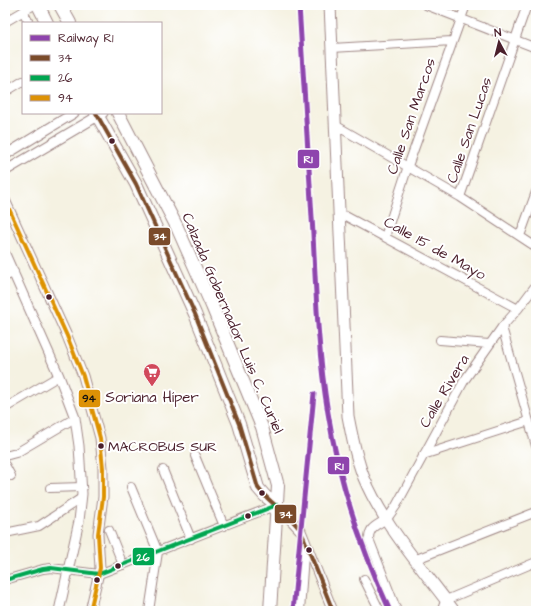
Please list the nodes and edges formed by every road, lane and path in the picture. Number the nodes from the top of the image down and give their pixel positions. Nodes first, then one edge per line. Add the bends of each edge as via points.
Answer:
1 (34, 5) edge
2 (38, 5) edge
3 (60, 5) edge
4 (330, 5) edge
5 (426, 5) edge
6 (466, 5) edge
7 (527, 5) edge
8 (23, 11) junction
9 (461, 18) junction
10 (5, 22) edge
11 (28, 22) edge
12 (46, 22) edge
13 (69, 22) edge
14 (515, 40) junction
15 (452, 41) junction
16 (332, 48) junction
17 (536, 48) edge
18 (22, 82) edge
19 (5, 92) edge
20 (72, 114) edge
21 (99, 114) edge
22 (119, 114) edge
23 (335, 125) junction
24 (5, 155) edge
25 (408, 166) junction
26 (5, 171) edge
27 (536, 192) edge
28 (460, 197) junction
29 (5, 200) edge
30 (338, 212) junction
31 (520, 236) junction
32 (385, 238) junction
33 (536, 247) edge
34 (5, 254) edge
35 (14, 272) junction
36 (5, 277) edge
37 (536, 285) edge
38 (212, 306) junction
39 (518, 309) junction
40 (195, 314) junction
41 (502, 327) junction
42 (440, 340) dead end
43 (489, 344) junction
44 (59, 376) junction
45 (5, 408) edge
46 (74, 418) junction
47 (529, 421) junction
48 (536, 446) edge
49 (268, 450) junction
50 (248, 455) junction
51 (423, 455) junction
52 (5, 456) edge
53 (195, 456) dead end
54 (5, 465) edge
55 (163, 470) dead end
56 (11, 476) dead end
57 (132, 487) dead end
58 (50, 488) dead end
59 (82, 488) junction
60 (80, 499) junction
61 (277, 505) junction
62 (536, 512) edge
63 (387, 518) junction
64 (224, 526) junction
65 (108, 530) dead end
66 (5, 533) edge
67 (191, 539) junction
68 (305, 541) junction
69 (158, 552) junction
70 (414, 560) junction
71 (536, 562) edge
72 (123, 565) junction
73 (68, 569) junction
74 (99, 574) junction
75 (364, 579) dead end
76 (5, 580) edge
77 (446, 600) junction
78 (59, 611) edge
79 (90, 611) edge
80 (149, 611) edge
81 (270, 611) edge
82 (300, 611) edge
83 (333, 611) edge
84 (380, 611) edge
85 (397, 611) edge
86 (442, 611) edge
87 (454, 611) edge

1 - 8 street
2 - 12 main road
3 - 13 main road
4 - 16 main road
5 - 9 street
6 - 9 street, Calle San Marcos
7 - 14 street, Calle San Lucas
8 - 10 street
8 - 11 street
9 - 14 street
9 - 15 street, Calle San Marcos
14 - 17 street
14 - 28 street, Calle San Lucas
15 - 16 street
15 - 25 street, Calle San Marcos
16 - 23 main road
18 - 19 street
20 - 24 street
21 - 26 street
21 - 40 main road, Calzada Gobernador Luis C. Curiel via 136,184
22 - 38 main road, Calzada Gobernador Luis C. Curiel via 177,227
23 - 25 street
23 - 30 main road
25 - 28 street
25 - 32 street, Calle San Marcos
27 - 31 street
28 - 31 street
29 - 74 street via 62,325 83,376 96,419 103,468 103,497 98,534
30 - 32 street, Calle 15 de Mayo
30 - 63 main road via 348,416 363,476
31 - 33 street
32 - 39 street, Calle 15 de Mayo
34 - 35 street
35 - 36 street
35 - 44 street
37 - 39 street, Calle Rivera
38 - 40 main road
38 - 49 main road, Calzada Gobernador Luis C. Curiel via 262,427
39 - 41 street, Calle Rivera
40 - 50 main road, Calzada Gobernador Luis C. Curiel via 239,424
41 - 43 street, Calle Rivera
41 - 47 street
42 - 43 street
43 - 51 street, Calle Rivera via 464,381
44 - 45 street
44 - 46 street
46 - 52 street
46 - 59 street
47 - 48 street
47 - 51 street
49 - 50 main road
49 - 61 main road, Calzada Gobernador Luis C. Curiel via 278,486
50 - 61 main road, Calzada Gobernador Luis C. Curiel via 258,488
51 - 63 street, Calle Rivera
53 - 64 street
54 - 56 street
55 - 67 street
57 - 69 street
58 - 59 street
59 - 60 street
60 - 66 street via 39,526
60 - 73 street via 79,521
61 - 64 street
61 - 68 street via 297,524
61 - 81 main road
62 - 70 street
63 - 70 main road
63 - 85 street via 372,527 369,539
64 - 67 street
65 - 72 street
67 - 69 street
68 - 82 street
68 - 83 street
69 - 72 street
69 - 80 street
70 - 77 main road
71 - 77 street
72 - 74 street
73 - 74 street
73 - 76 street via 43,569
73 - 78 street
74 - 79 street
75 - 84 street
77 - 86 street
77 - 87 main road

